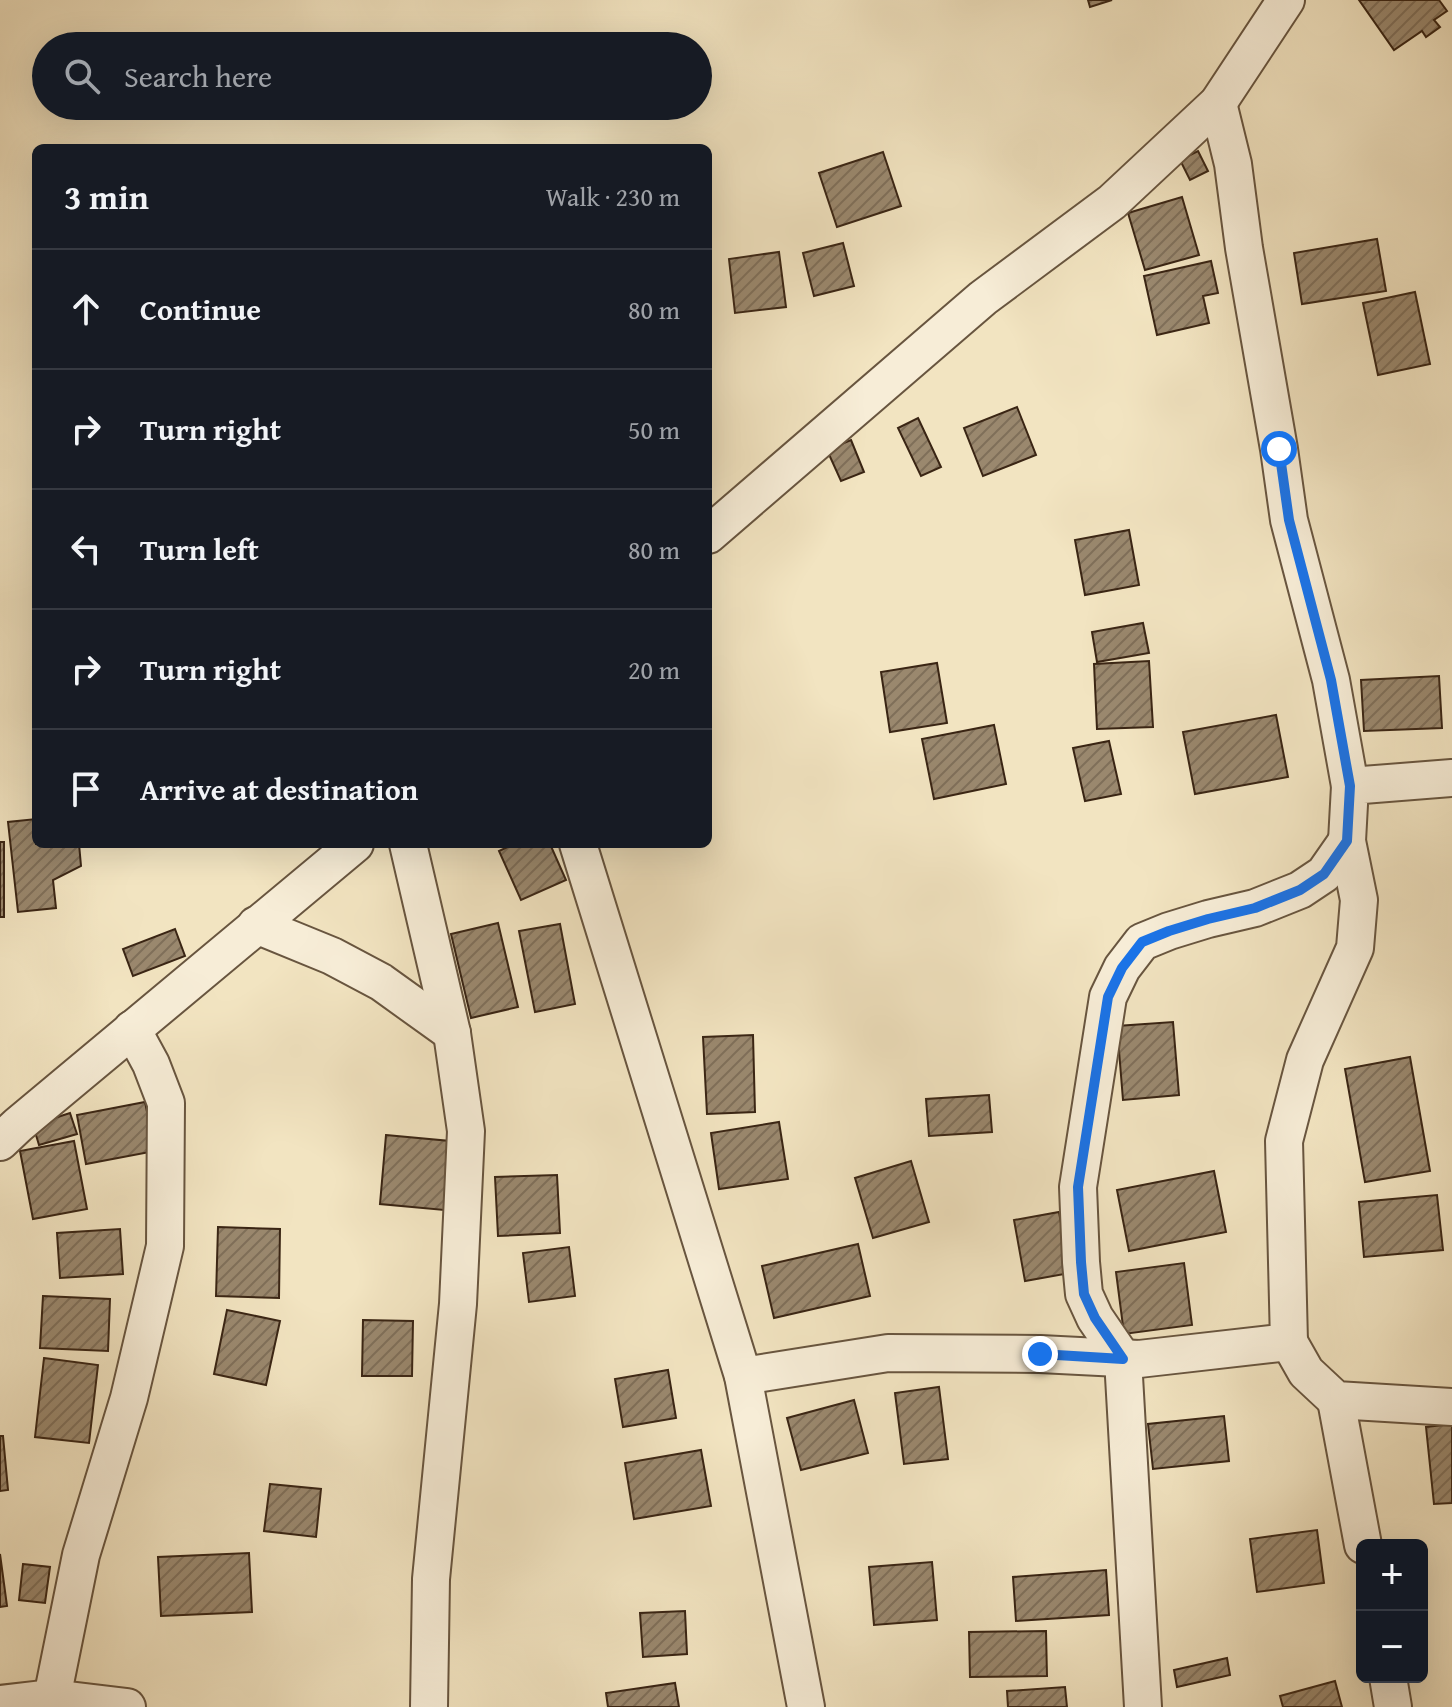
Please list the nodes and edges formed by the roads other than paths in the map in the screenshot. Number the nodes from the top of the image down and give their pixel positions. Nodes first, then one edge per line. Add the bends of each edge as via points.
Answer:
1 (1286, 0) edge
2 (1218, 103) junction
3 (712, 532) edge
4 (1452, 778) edge
5 (1350, 786) junction
6 (1347, 841) junction
7 (350, 848) edge
8 (409, 848) edge
9 (579, 848) edge
10 (256, 925) junction
11 (132, 1029) junction
12 (452, 1033) junction
13 (0, 1142) edge
14 (1289, 1342) junction
15 (1123, 1359) junction
16 (743, 1376) junction
17 (1336, 1400) junction
18 (1452, 1407) edge
19 (1362, 1539) edge
20 (1389, 1683) edge
21 (52, 1698) junction
22 (0, 1704) edge
23 (127, 1707) edge
24 (429, 1707) edge
25 (806, 1707) edge
26 (1143, 1707) edge
27 (1393, 1707) edge

1 - 2 street
2 - 3 street via 1112,202 983,298
2 - 5 street via 1233,164 1289,520 1331,680
4 - 5 street
5 - 6 street
6 - 14 street via 1359,900 1355,948 1305,1060 1284,1141
6 - 15 street via 1324,874 1300,890 1142,942 1108,997 1078,1187 1081,1262 1084,1294
7 - 10 street
8 - 12 street
9 - 16 street
10 - 11 street
10 - 12 street via 381,982
11 - 13 street
11 - 21 street via 166,1103 165,1246 129,1398 81,1555
12 - 24 street via 466,1131 458,1304 431,1579
14 - 15 street
14 - 17 street via 1306,1372
15 - 16 street via 888,1353
15 - 26 street
16 - 25 street
17 - 18 street
17 - 19 street
20 - 27 street
21 - 22 street
21 - 23 street

